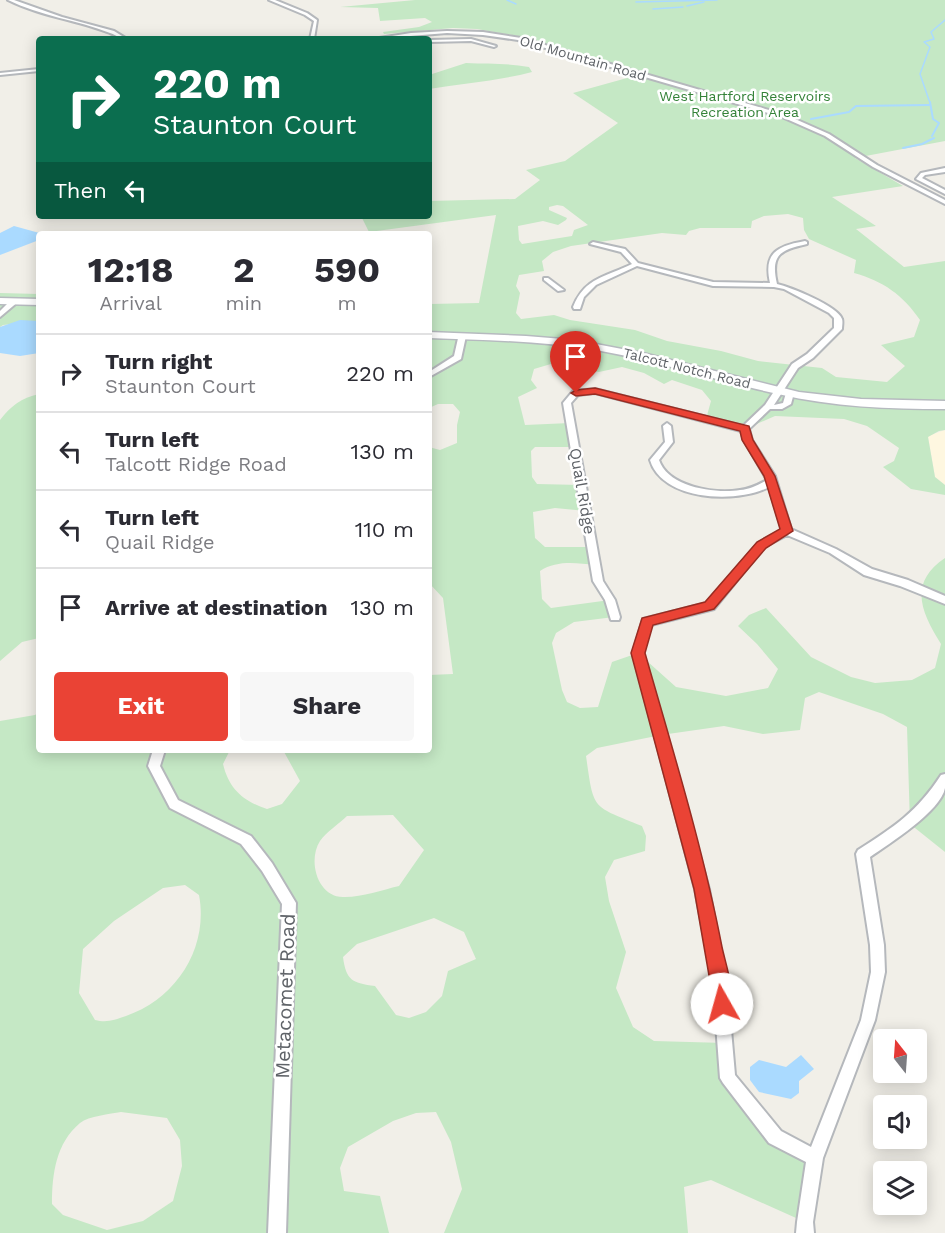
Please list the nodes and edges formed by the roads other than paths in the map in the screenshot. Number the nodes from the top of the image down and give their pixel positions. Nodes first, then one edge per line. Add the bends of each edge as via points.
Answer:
1 (10, 0) edge
2 (271, 0) edge
3 (119, 36) edge
4 (313, 36) edge
5 (397, 36) edge
6 (432, 42) edge
7 (494, 46) dead end
8 (36, 70) edge
9 (0, 74) edge
10 (945, 170) edge
11 (945, 192) edge
12 (945, 202) edge
13 (805, 243) dead end
14 (593, 244) dead end
15 (636, 264) junction
16 (546, 279) dead end
17 (774, 285) junction
18 (560, 290) dead end
19 (0, 301) edge
20 (15, 302) junction
21 (36, 302) edge
22 (577, 307) dead end
23 (0, 315) edge
24 (432, 335) edge
25 (462, 336) junction
26 (432, 373) edge
27 (785, 392) junction
28 (945, 405) edge
29 (768, 407) junction
30 (667, 426) dead end
31 (745, 429) junction
32 (771, 482) junction
33 (752, 491) junction
34 (777, 497) junction
35 (787, 531) junction
36 (945, 600) edge
37 (615, 617) dead end
38 (158, 753) edge
39 (945, 779) edge
40 (815, 1158) junction
41 (277, 1233) edge
42 (805, 1233) edge

1 - 3 street
2 - 4 street via 316,21
5 - 12 street, Old Mountain Road via 461,31 500,35 784,116 827,135 875,166
6 - 7 street via 471,40
8 - 9 street
10 - 11 street via 923,174 919,179
13 - 17 street via 779,250 771,261
14 - 15 street via 623,250
15 - 17 street via 713,284
15 - 22 street via 593,284
16 - 18 street
17 - 27 street via 818,303 838,318 838,328 795,366
19 - 20 street
20 - 21 street
20 - 23 street
24 - 25 street, Talcott Notch Road
25 - 26 street via 458,357
25 - 27 street, Talcott Notch Road via 537,339 598,347
27 - 28 street, Talcott Notch Road via 870,404
27 - 29 street
27 - 29 street via 787,404
29 - 31 street
30 - 33 street via 671,440 654,463 668,479 704,494
31 - 32 street
31 - 37 street, Quail Ridge via 595,391 576,393 567,403 598,580
32 - 33 street
32 - 34 street
33 - 34 street
34 - 35 street
35 - 36 street via 868,572
35 - 40 street via 762,545 710,606 647,622 638,653 702,889 720,984 728,1078 775,1137
38 - 41 street, Metacomet Road via 154,765 174,804 246,840 289,903
39 - 40 street via 930,805 910,824 863,854 878,972 868,1020
40 - 42 street

